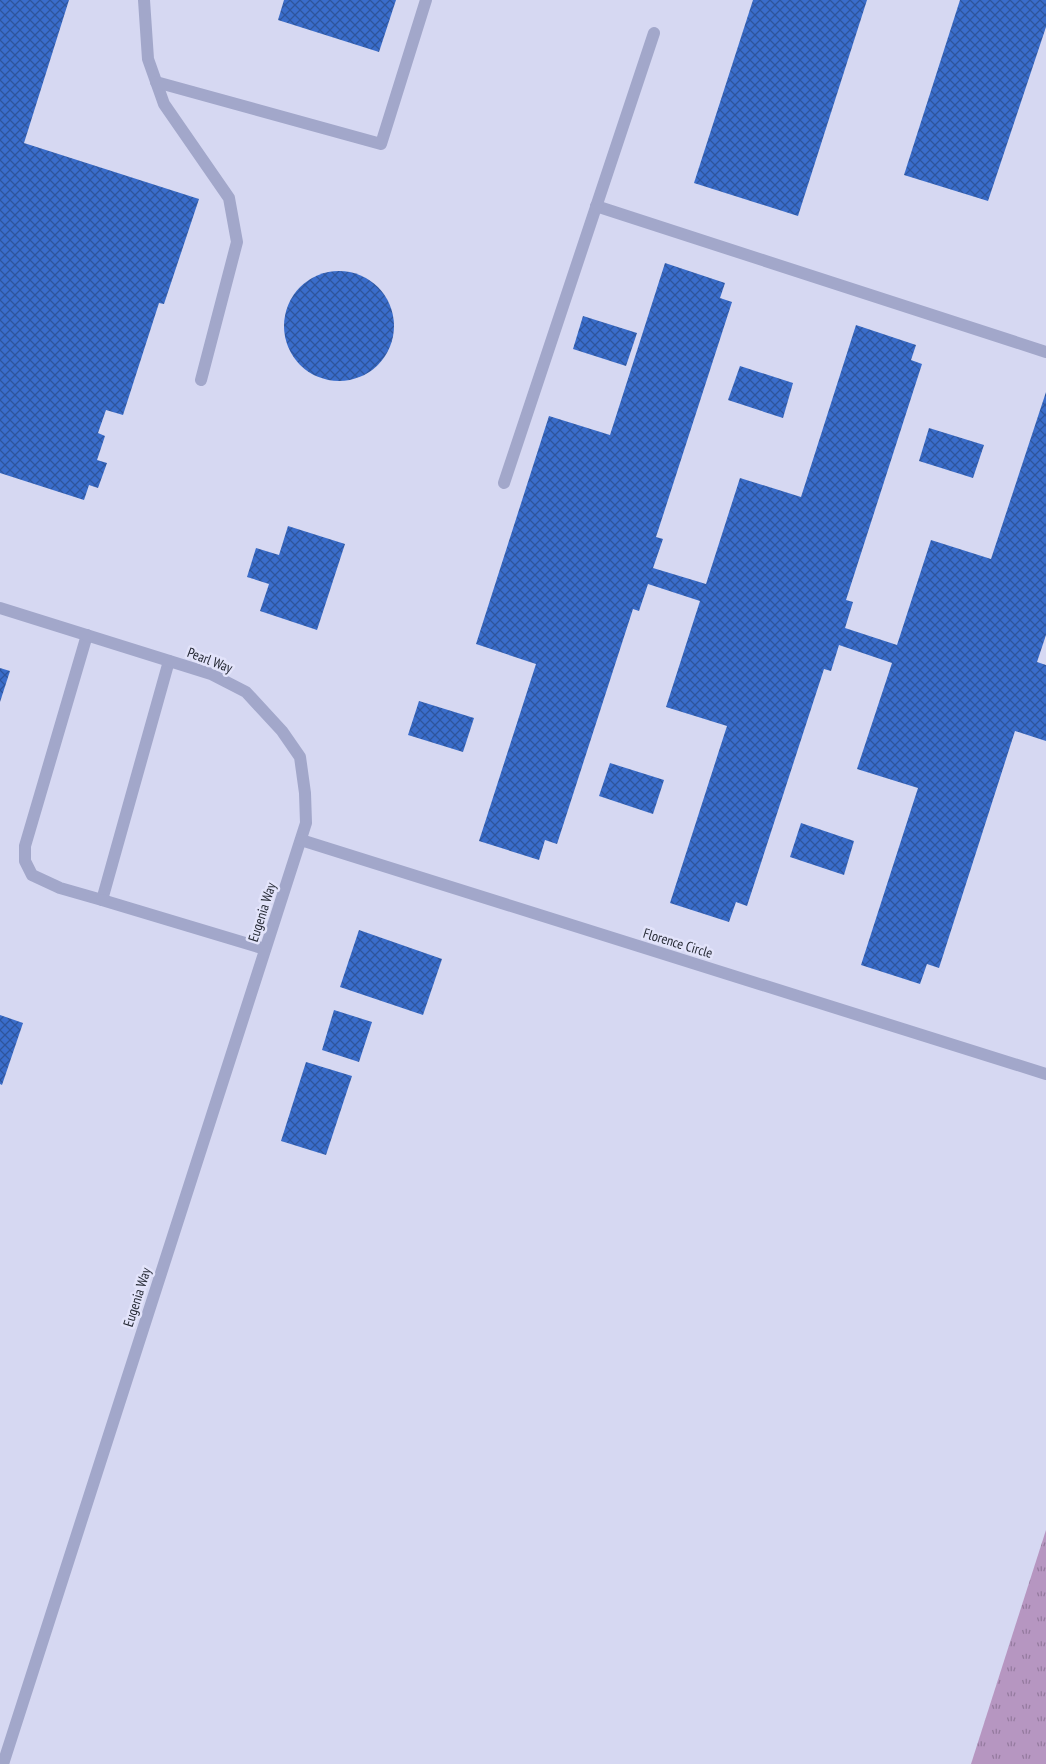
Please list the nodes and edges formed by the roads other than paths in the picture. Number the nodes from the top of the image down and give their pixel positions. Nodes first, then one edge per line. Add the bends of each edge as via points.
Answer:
1 (144, 0) edge
2 (426, 0) edge
3 (654, 33) dead end
4 (156, 82) junction
5 (596, 206) junction
6 (1046, 352) edge
7 (201, 380) dead end
8 (504, 483) dead end
9 (0, 608) edge
10 (87, 635) junction
11 (170, 661) junction
12 (301, 840) junction
13 (102, 900) junction
14 (265, 949) junction
15 (1046, 1074) edge
16 (3, 1764) edge

1 - 4 street via 148,59
2 - 4 street via 381,144
3 - 5 street
4 - 7 street via 164,104 229,198 237,242
5 - 6 street
5 - 8 street
9 - 10 street, Pearl Way
10 - 11 street, Pearl Way
10 - 13 street via 25,846 25,861 32,875 60,888
11 - 12 street, Pearl Way via 211,674 246,692 282,731 300,757 306,823
11 - 13 street
12 - 14 street, Eugenia Way
12 - 15 street, Florence Circle
13 - 14 street
14 - 16 street, Eugenia Way

